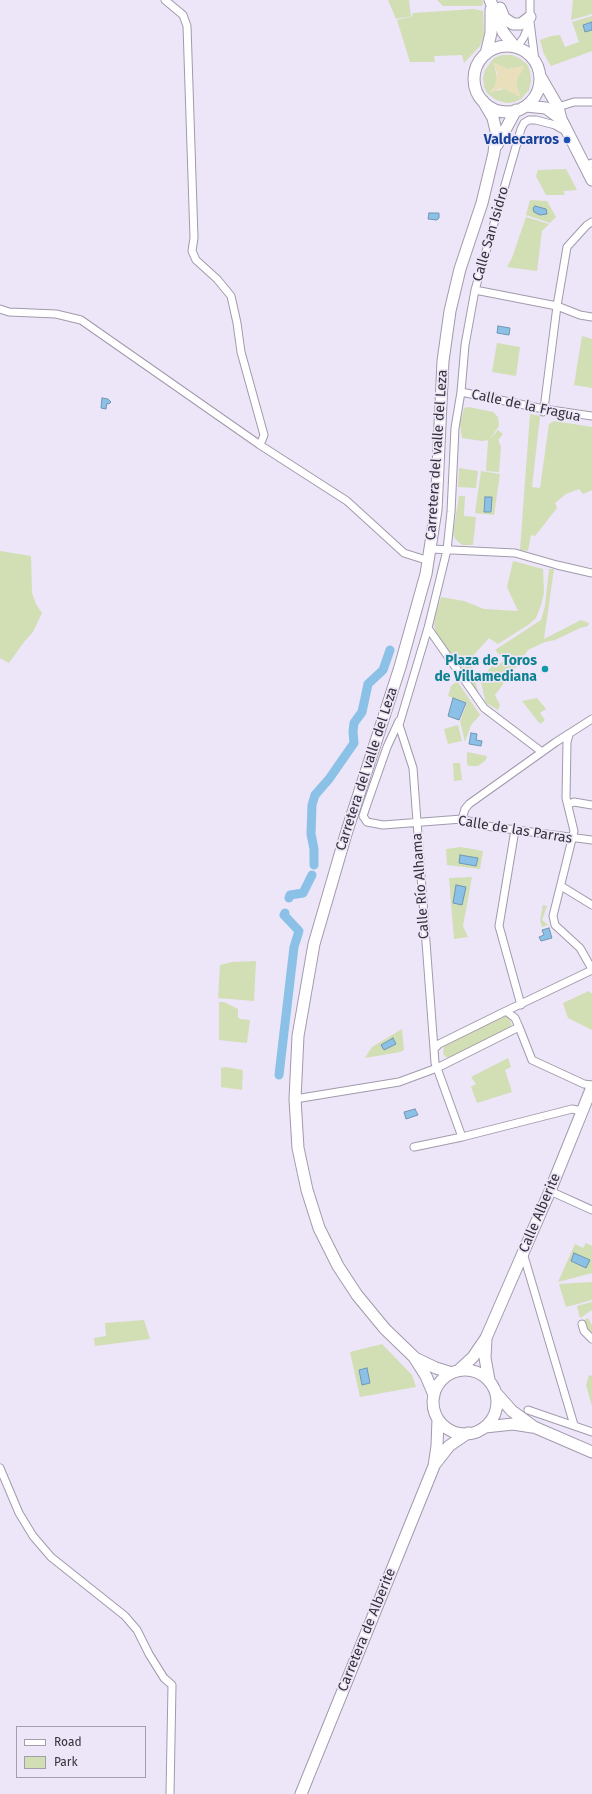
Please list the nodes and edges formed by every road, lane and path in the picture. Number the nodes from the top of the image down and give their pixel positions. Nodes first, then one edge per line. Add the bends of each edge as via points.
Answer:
1 (165, 0) edge
2 (530, 0) edge
3 (493, 2) edge
4 (530, 19) junction
5 (515, 47) junction
6 (486, 54) junction
7 (536, 61) junction
8 (540, 76) junction
9 (484, 101) junction
10 (592, 102) edge
11 (558, 107) junction
12 (521, 108) junction
13 (546, 108) junction
14 (561, 119) junction
15 (567, 132) junction
16 (494, 153) junction
17 (588, 164) edge
18 (592, 180) edge
19 (592, 222) edge
20 (475, 290) junction
21 (557, 306) junction
22 (0, 309) edge
23 (592, 317) edge
24 (461, 392) junction
25 (544, 409) junction
26 (592, 416) edge
27 (592, 420) edge
28 (260, 445) junction
29 (431, 549) junction
30 (446, 550) junction
31 (429, 561) junction
32 (592, 573) edge
33 (428, 628) junction
34 (403, 713) junction
35 (592, 719) edge
36 (569, 734) junction
37 (542, 752) junction
38 (569, 804) junction
39 (592, 804) edge
40 (462, 819) junction
41 (416, 822) junction
42 (514, 830) junction
43 (573, 839) junction
44 (589, 840) edge
45 (592, 848) edge
46 (561, 886) junction
47 (592, 905) edge
48 (592, 970) edge
49 (519, 1006) junction
50 (506, 1011) junction
51 (516, 1019) junction
52 (519, 1027) junction
53 (434, 1053) junction
54 (452, 1061) junction
55 (437, 1068) junction
56 (592, 1086) edge
57 (295, 1099) junction
58 (582, 1111) junction
59 (462, 1137) junction
60 (414, 1148) dead end
61 (550, 1191) junction
62 (592, 1210) edge
63 (523, 1253) junction
64 (582, 1324) dead end
65 (486, 1338) junction
66 (592, 1339) edge
67 (414, 1357) junction
68 (455, 1372) junction
69 (489, 1380) junction
70 (496, 1393) junction
71 (434, 1396) junction
72 (528, 1410) dead end
73 (438, 1419) junction
74 (574, 1425) junction
75 (485, 1427) junction
76 (534, 1427) junction
77 (592, 1432) edge
78 (468, 1433) junction
79 (592, 1452) edge
80 (434, 1466) junction
81 (0, 1468) edge
82 (170, 1794) edge
83 (301, 1794) edge

1 - 28 street via 183,15 187,26 194,238 192,251 196,260 231,296 241,352 264,435
2 - 4 street
3 - 4 main road via 504,18 513,24 521,24
3 - 5 main road via 503,32
3 - 6 main road via 491,33
4 - 5 street via 524,37
4 - 7 street
5 - 6 main road via 494,48
5 - 7 main road
6 - 9 main road via 477,67 475,82
7 - 8 main road
8 - 11 main road
8 - 12 main road via 538,90 531,101
9 - 12 main road via 499,110
9 - 16 main road via 493,118 496,131
10 - 11 street via 574,102
11 - 13 main road
11 - 14 main road
12 - 13 main road
12 - 16 main road via 504,130
13 - 14 main road
14 - 15 main road
15 - 17 main road
15 - 20 street, Calle San Isidro via 555,125 536,120 524,123
16 - 29 main road, Carretera del valle del Leza via 450,311 443,361 436,510
17 - 18 main road
19 - 21 street via 586,225 567,247
20 - 21 street
20 - 24 street, Calle San Isidro via 465,345
21 - 23 street
21 - 25 street
22 - 28 street via 9,312 56,314 81,320
24 - 25 street, Calle de la Fragua
24 - 30 street, Calle San Isidro via 455,428 451,512
25 - 26 street
25 - 27 street, Calle de la Fragua via 543,412
28 - 31 street via 347,501 404,554
29 - 30 street
29 - 31 main road, Carretera del valle del Leza
30 - 32 street via 515,553 557,566
30 - 33 street, Calle San Isidro
31 - 57 main road, Carretera del valle del Leza via 400,666 314,944 298,1036
33 - 34 street, Calle San Isidro
33 - 37 street via 484,708
34 - 41 street, Calle Río Alhama via 399,725 413,768
34 - 41 street, Calle de las Parras via 387,747 364,816 367,822 383,825
35 - 36 street
36 - 37 street
36 - 38 street via 566,786
37 - 40 street via 469,804
38 - 39 street
38 - 43 street
40 - 41 street, Calle de las Parras
40 - 42 street, Calle de las Parras
41 - 53 street, Calle Río Alhama
42 - 43 street, Calle de las Parras
42 - 49 street via 499,926
43 - 44 street, Calle de las Parras
43 - 46 street
44 - 45 street
46 - 47 street
46 - 48 street via 553,916 555,925 580,948
48 - 49 street
49 - 50 street
49 - 51 street via 514,1013
50 - 51 street
50 - 53 street via 446,1040
51 - 52 street
52 - 54 street
52 - 56 street via 532,1060 543,1067
53 - 54 street via 438,1061
53 - 55 street, Calle Río Alhama
54 - 55 street
55 - 57 street via 399,1082
55 - 59 street
56 - 58 main road, Calle Alberite
57 - 67 main road, Carretera del valle del Leza via 298,1148 319,1228 338,1266 357,1295 385,1330
58 - 59 street via 572,1108
58 - 61 main road, Calle Alberite
59 - 60 street
61 - 62 street
61 - 63 main road, Calle Alberite
63 - 65 main road, Calle Alberite
63 - 74 street
64 - 66 street via 584,1331
65 - 68 main road, Calle Alberite via 473,1357
65 - 69 main road, Calle Alberite via 485,1358
67 - 68 main road, Carretera del valle del Leza via 436,1368
67 - 71 main road, Carretera del valle del Leza via 426,1376
68 - 69 main road via 471,1370
68 - 71 main road via 440,1382
69 - 70 main road
70 - 75 main road via 494,1415
70 - 76 main road via 512,1411
71 - 73 main road
72 - 74 street
73 - 78 main road via 451,1430
73 - 80 main road, Carretera de Alberite
74 - 77 street
75 - 76 main road via 513,1424
75 - 78 main road
76 - 79 main road
78 - 80 main road, Carretera de Alberite via 449,1446
80 - 83 main road, Carretera de Alberite
81 - 82 street via 19,1513 33,1536 51,1558 125,1616 137,1630 164,1678 172,1685

